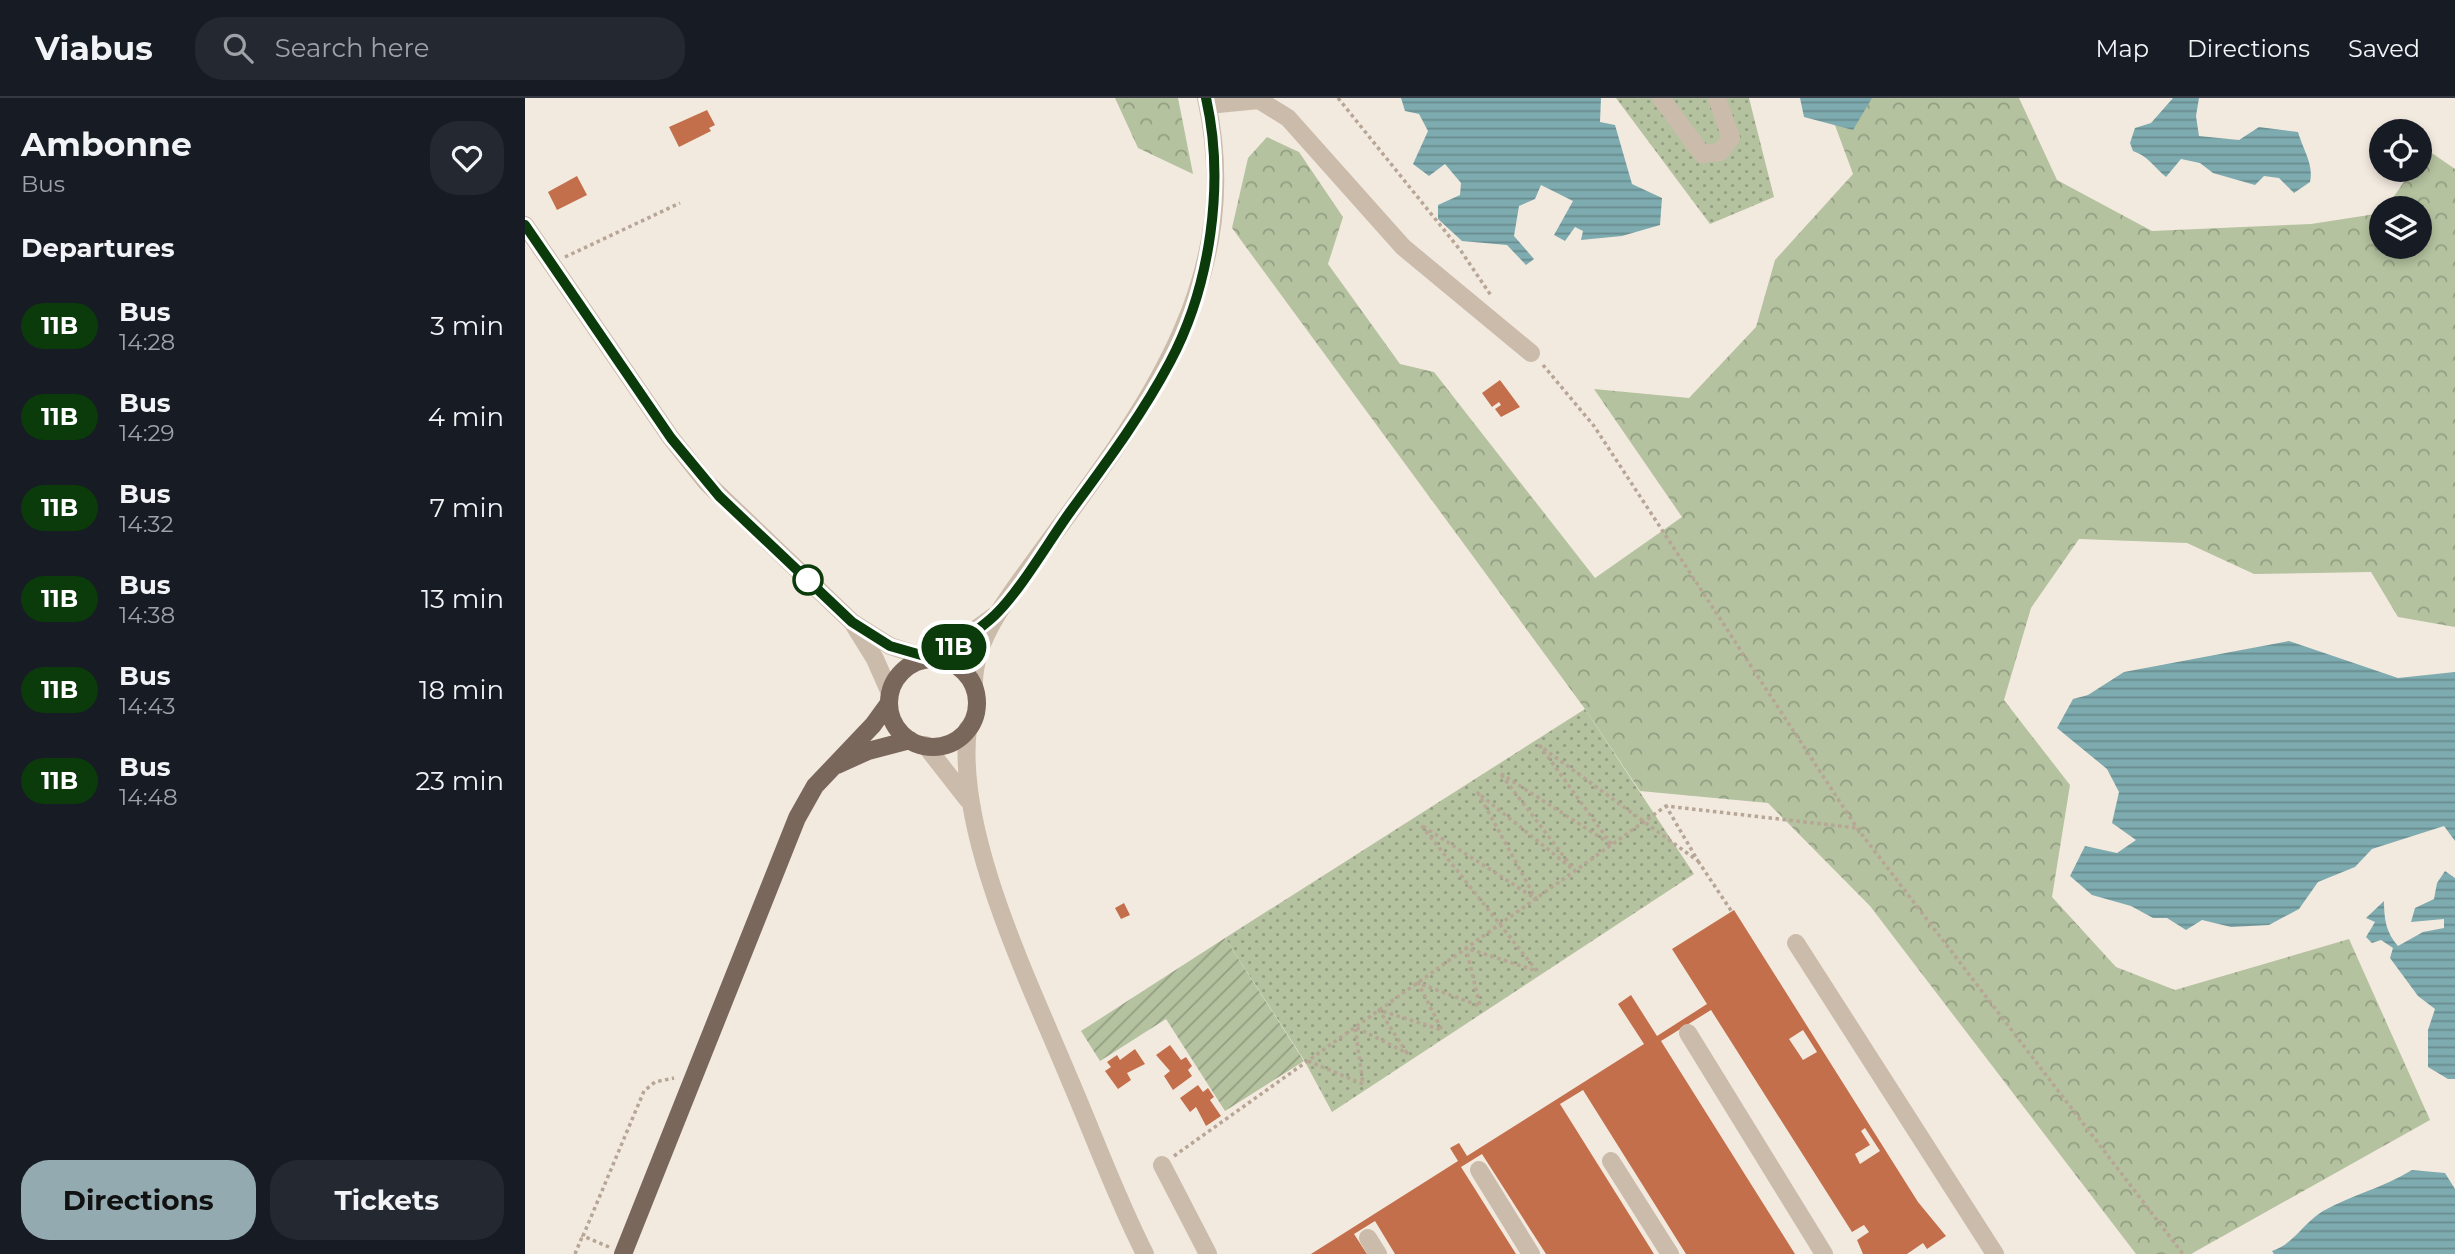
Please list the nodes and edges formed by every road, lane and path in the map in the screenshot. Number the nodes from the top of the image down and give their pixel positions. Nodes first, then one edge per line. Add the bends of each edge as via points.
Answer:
1 (1338, 98) edge
2 (1661, 98) edge
3 (1717, 98) edge
4 (1207, 101) edge
5 (680, 203) dead end
6 (525, 225) edge
7 (552, 264) junction
8 (1500, 308) dead end
9 (1531, 353) joint
10 (996, 614) junction
11 (852, 622) junction
12 (933, 659) junction
13 (974, 688) junction
14 (889, 698) junction
15 (968, 728) junction
16 (917, 743) junction
17 (829, 769) junction
18 (968, 800) junction
19 (1666, 806) junction
20 (1643, 822) junction
21 (1857, 828) junction
22 (1612, 845) junction
23 (1698, 861) junction
24 (1575, 871) junction
25 (1536, 899) junction
26 (1732, 912) dead end
27 (1499, 925) junction
28 (1796, 943) dead end
29 (1466, 948) junction
30 (1418, 983) junction
31 (1379, 1010) junction
32 (1355, 1027) junction
33 (1688, 1033) dead end
34 (1308, 1061) junction
35 (694, 1075) junction
36 (1611, 1161) dead end
37 (1162, 1165) joint
38 (1479, 1170) dead end
39 (583, 1236) junction
40 (1368, 1238) dead end
41 (623, 1253) edge
42 (575, 1254) edge
43 (1145, 1254) edge
44 (1208, 1254) edge
45 (1378, 1254) edge
46 (1531, 1254) edge
47 (1670, 1254) edge
48 (1824, 1254) edge
49 (1995, 1254) edge
50 (2183, 1254) edge

1 - 8 path via 1461,251
2 - 3 street via 1702,154 1720,152 1731,138
4 - 9 street via 1259,100 1287,118 1403,247
4 - 10 street via 1214,190 1208,243 1185,330 1145,405
5 - 7 path
6 - 7 street
7 - 11 street via 692,466
9 - 21 path via 1559,380 1594,426
10 - 12 street
10 - 13 street via 975,669
11 - 12 street via 890,646
11 - 14 street via 875,659
12 - 13 main road via 963,671
12 - 14 main road via 904,669
13 - 15 main road via 976,709
14 - 16 main road via 892,720
14 - 17 main road via 873,725
15 - 16 main road via 944,745
15 - 18 street
16 - 17 main road via 868,751
16 - 18 street
17 - 35 main road via 791,831
18 - 43 street via 997,899
19 - 20 path
19 - 21 path
19 - 23 path
20 - 22 path
20 - 22 path via 1540,746
20 - 23 path
21 - 50 path
22 - 24 path
22 - 24 path via 1500,773
23 - 26 path
24 - 25 path
24 - 25 path via 1478,793
25 - 27 path
25 - 27 path via 1421,825
27 - 29 path
27 - 29 path via 1537,971
28 - 49 street
29 - 30 path
29 - 30 path via 1480,1006
30 - 31 path
30 - 31 path via 1442,1030
31 - 32 path
31 - 32 path via 1407,1053
32 - 34 path
32 - 34 path via 1363,1084
33 - 48 street
34 - 37 path
35 - 39 path via 655,1082 644,1091
35 - 41 main road
36 - 47 street
37 - 44 street
38 - 46 street
39 - 41 path
39 - 42 path
40 - 45 street

